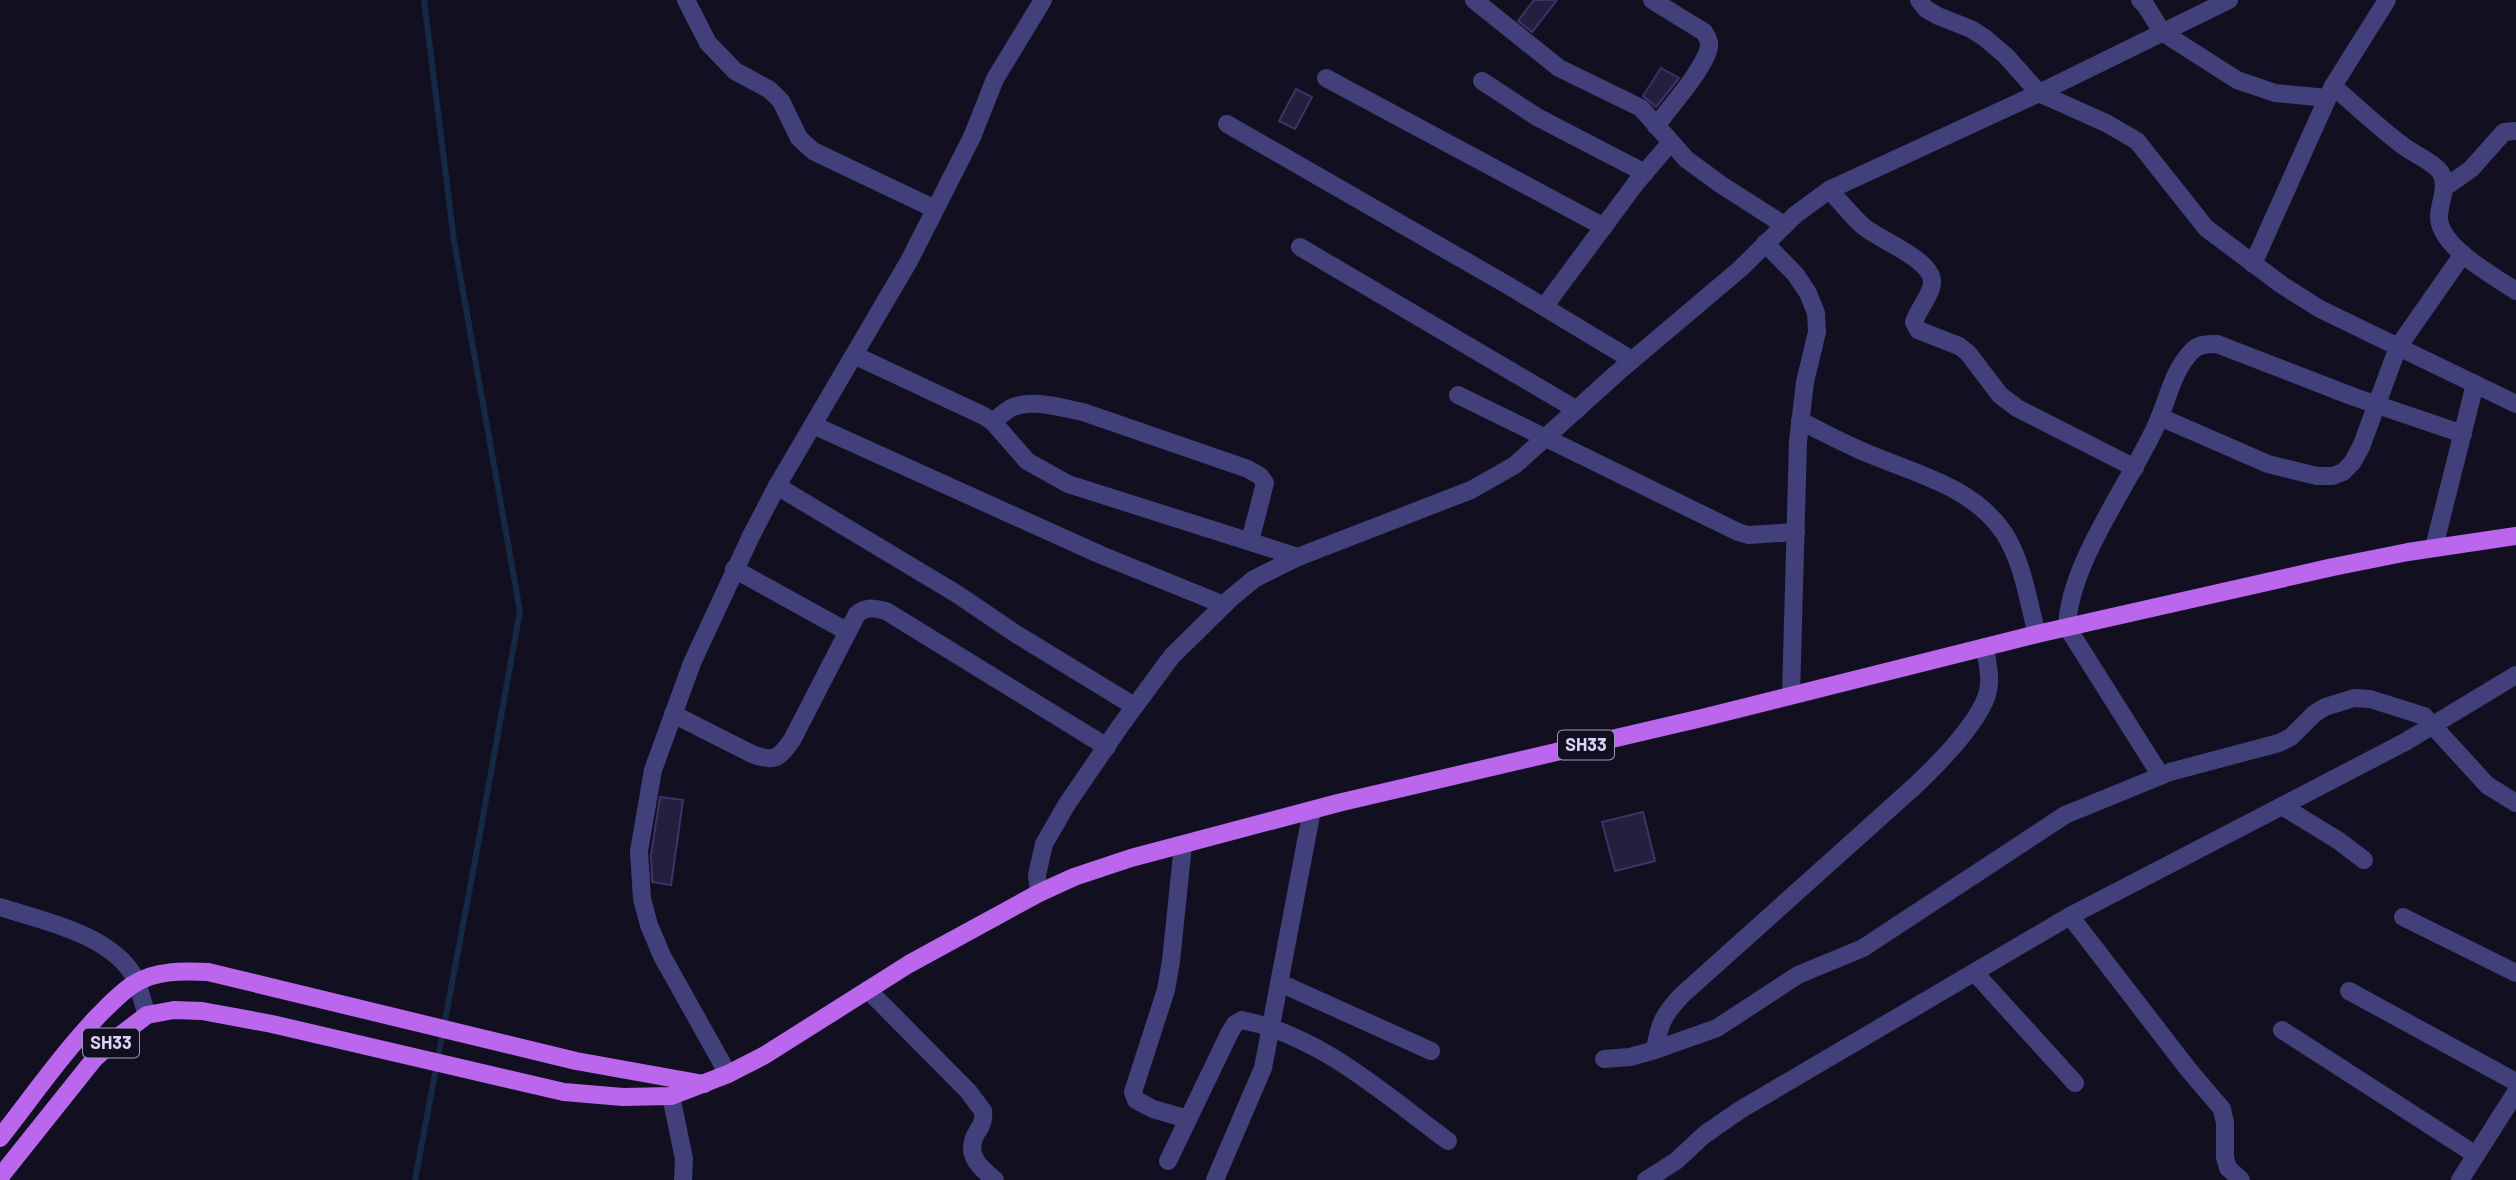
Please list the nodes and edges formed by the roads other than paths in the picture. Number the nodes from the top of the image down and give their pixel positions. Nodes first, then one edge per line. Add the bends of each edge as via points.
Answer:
1 (686, 0) edge
2 (1043, 0) edge
3 (1474, 0) edge
4 (1652, 0) edge
5 (1919, 0) edge
6 (2140, 0) edge
7 (2229, 0) edge
8 (2387, 0) edge
9 (2162, 32) junction
10 (1326, 78) dead end
11 (1482, 81) dead end
12 (2330, 92) junction
13 (2039, 93) junction
14 (1227, 124) dead end
15 (1656, 125) junction
16 (2516, 131) edge
17 (1671, 142) junction
18 (1644, 173) junction
19 (2444, 188) junction
20 (1829, 190) junction
21 (935, 209) junction
22 (1784, 225) junction
23 (1604, 226) junction
24 (1765, 243) junction
25 (1300, 247) dead end
26 (2463, 254) junction
27 (2253, 264) junction
28 (2516, 291) edge
29 (1544, 307) junction
30 (2398, 347) junction
31 (854, 355) junction
32 (1632, 360) junction
33 (2475, 384) junction
34 (1458, 396) dead end
35 (2376, 404) junction
36 (2516, 404) edge
37 (1577, 410) junction
38 (2160, 417) junction
39 (1800, 421) junction
40 (993, 422) junction
41 (813, 425) junction
42 (2463, 434) junction
43 (1545, 438) junction
44 (2135, 468) junction
45 (777, 486) junction
46 (1796, 532) junction
47 (2516, 536) edge
48 (1250, 541) junction
49 (2434, 547) junction
50 (1298, 557) junction
51 (734, 569) junction
52 (1224, 605) junction
53 (2067, 627) junction
54 (848, 632) junction
55 (2037, 634) junction
56 (1985, 647) junction
57 (2516, 676) edge
58 (1791, 695) junction
59 (1134, 706) junction
60 (673, 714) junction
61 (2434, 726) junction
62 (1107, 747) junction
63 (2161, 776) junction
64 (2516, 803) edge
65 (2282, 806) junction
66 (1312, 810) junction
67 (1183, 845) junction
68 (2364, 860) dead end
69 (1039, 893) junction
70 (0, 907) edge
71 (2070, 916) junction
72 (2403, 917) dead end
73 (1975, 973) junction
74 (2516, 973) edge
75 (135, 983) junction
76 (1280, 983) junction
77 (868, 990) junction
78 (2349, 991) dead end
79 (147, 1015) junction
80 (1271, 1026) junction
81 (2282, 1030) dead end
82 (1655, 1050) junction
83 (1432, 1051) dead end
84 (1604, 1059) dead end
85 (728, 1074) junction
86 (2516, 1082) edge
87 (2075, 1083) dead end
88 (704, 1084) junction
89 (2516, 1092) edge
90 (671, 1097) junction
91 (1188, 1119) junction
92 (0, 1138) edge
93 (1448, 1141) dead end
94 (2476, 1155) junction
95 (1168, 1161) dead end
96 (0, 1177) edge
97 (683, 1180) edge
98 (995, 1180) edge
99 (1215, 1180) edge
100 (1646, 1180) edge
101 (2241, 1180) edge
102 (2460, 1180) edge

1 - 21 street via 708,43 736,71 770,90 799,138 813,150
2 - 21 street via 995,79
3 - 15 street via 1559,68 1641,108
4 - 15 street via 1704,32 1709,40 1692,78
5 - 13 street via 1938,16 1985,38
6 - 9 street
7 - 9 street
8 - 12 street
9 - 12 street via 2219,70 2257,88 2275,93
9 - 13 street
10 - 23 street
11 - 18 street via 1537,117
12 - 19 street via 2434,166
12 - 27 street
13 - 20 street
13 - 27 street via 2137,141 2206,228
14 - 29 street
15 - 17 street
16 - 19 street via 2504,132 2471,169
17 - 18 street
17 - 22 street via 1701,171
18 - 23 street
19 - 26 street via 2439,220 2443,233
20 - 22 street
20 - 44 street via 1864,226 1930,272 1933,281 1914,322 1918,330 1968,353 2000,395 2017,408
21 - 31 street
22 - 24 street
23 - 29 street
24 - 32 street
24 - 39 street via 1796,275 1816,313 1817,332
25 - 37 street
26 - 28 street
26 - 30 street
27 - 30 street via 2300,297
29 - 32 street
30 - 33 street
30 - 35 street
31 - 40 street
31 - 41 street
32 - 37 street
33 - 36 street
33 - 42 street
34 - 43 street
35 - 38 street via 2217,344 2203,344 2192,350 2180,369
35 - 38 street via 2352,463 2333,476 2268,464
35 - 42 street
37 - 43 street
38 - 44 street
39 - 46 street
39 - 55 street via 1950,486 1988,513 2014,553
40 - 48 street via 1027,461 1068,484
40 - 48 street via 1011,408 1062,408 1248,469 1265,483
41 - 45 street
41 - 52 street via 1101,555
42 - 49 street
43 - 46 street via 1738,532
43 - 50 street via 1515,465 1471,490
44 - 53 street via 2085,561 2068,607
45 - 51 street
45 - 59 street
46 - 58 street
47 - 49 main road, SH33
48 - 50 street
49 - 53 main road, SH33
50 - 52 street via 1254,579
51 - 54 street
51 - 60 street
52 - 59 street via 1172,656
53 - 55 main road, SH33
53 - 63 street
54 - 60 street via 792,740 775,759 752,754
54 - 62 street via 864,608 886,611
55 - 56 main road, SH33
56 - 58 main road, SH33
56 - 82 street via 1990,677 1987,695 1948,752 1682,995 1659,1024
57 - 61 street
58 - 66 main road, SH33
59 - 62 street
60 - 85 street via 646,803 639,851 642,899 662,956
61 - 63 street via 2424,716 2354,698 2325,707 2279,743
61 - 64 street via 2487,785
61 - 65 street
62 - 69 street via 1044,844 1037,875
63 - 82 street via 2057,819 1863,948 1798,975 1717,1028
65 - 68 street
65 - 71 street
66 - 67 main road, SH33
66 - 76 street
67 - 69 main road, SH33 via 1092,870
67 - 91 street via 1166,990 1133,1092 1143,1105
69 - 77 main road, SH33
70 - 75 street via 96,942 131,971
71 - 73 street
71 - 101 street via 2222,1109 2225,1157 2228,1168
72 - 74 street
73 - 87 street
73 - 100 street via 1740,1110
75 - 79 street
75 - 88 main road, SH33 via 157,974 208,972 576,1061
75 - 92 main road, SH33 via 79,1037
76 - 80 street
76 - 83 street
77 - 85 main road, SH33
77 - 98 street via 983,1111 972,1146 974,1160
78 - 86 street
79 - 90 main road, SH33 via 202,1011 564,1092
79 - 96 main road, SH33 via 95,1058
80 - 91 street via 1242,1020 1235,1024
80 - 93 street via 1352,1069
80 - 99 street via 1263,1068
81 - 94 street
82 - 84 street
85 - 88 main road, SH33
88 - 90 main road, SH33
89 - 94 street
90 - 97 street via 684,1159
91 - 95 street
94 - 102 street

